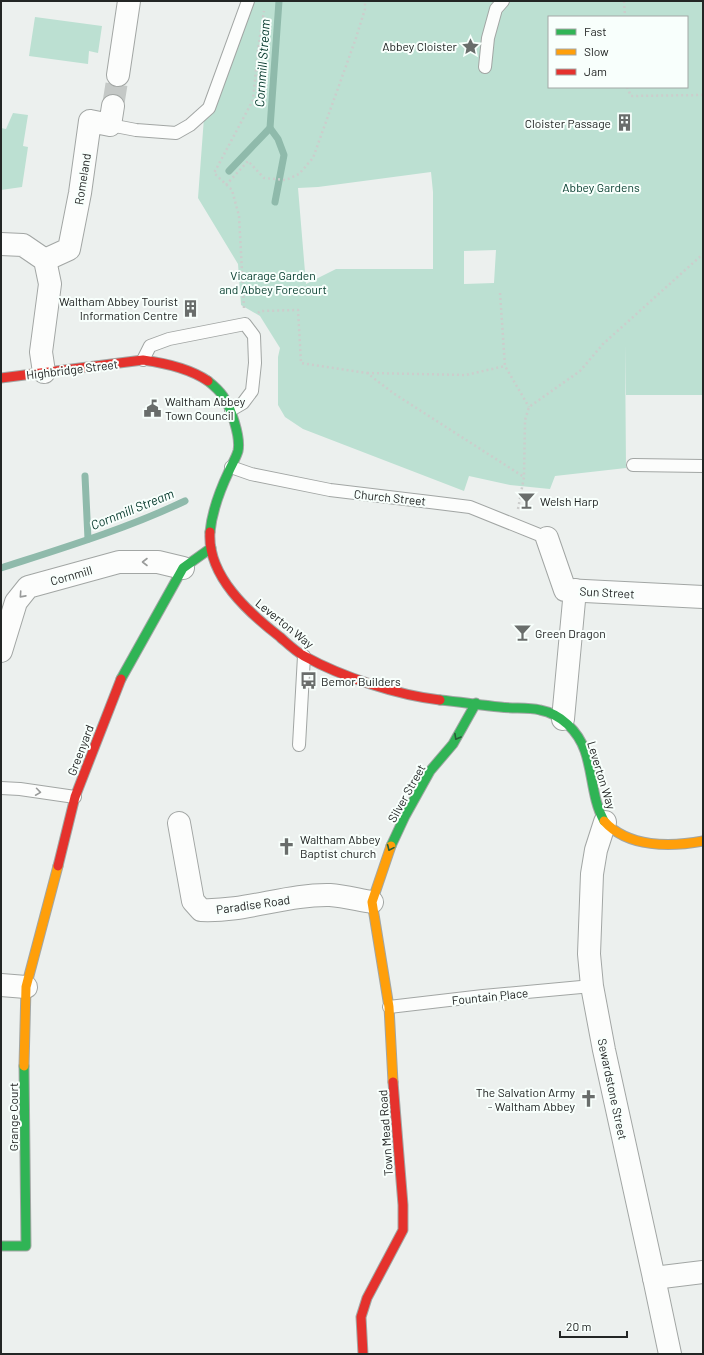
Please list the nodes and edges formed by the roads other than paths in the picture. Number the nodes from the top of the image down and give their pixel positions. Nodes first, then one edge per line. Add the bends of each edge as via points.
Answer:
1 (129, 1) edge
2 (248, 1) edge
3 (490, 1) edge
4 (495, 1) edge
5 (503, 1) edge
6 (485, 67) dead end
7 (118, 75) tunnel mouth
8 (112, 115) joint
9 (1, 244) edge
10 (45, 260) junction
11 (143, 360) junction
12 (179, 368) joint
13 (44, 372) junction
14 (1, 378) edge
15 (231, 410) junction
16 (633, 466) dead end
17 (703, 466) edge
18 (231, 467) junction
19 (547, 538) joint
20 (211, 548) junction
21 (183, 568) junction
22 (575, 590) junction
23 (703, 597) edge
24 (1, 651) edge
25 (304, 656) junction
26 (476, 703) junction
27 (563, 719) junction
28 (299, 745) dead end
29 (1, 788) edge
30 (75, 798) junction
31 (605, 822) junction
32 (179, 823) dead end
33 (703, 842) edge
34 (372, 902) junction
35 (1, 986) edge
36 (592, 986) junction
37 (26, 987) junction
38 (389, 1008) junction
39 (1, 1246) edge
40 (703, 1272) edge
41 (654, 1278) junction
42 (363, 1354) edge
43 (670, 1354) edge

1 - 7 street
2 - 8 lane via 209,108 190,125 176,133 136,130
3 - 4 lane
5 - 6 lane via 496,9 488,38
8 - 10 street, Romeland via 90,121 69,250
9 - 10 street via 23,245
10 - 13 street via 50,284 41,352
11 - 12 street, Highbridge Street
11 - 13 street, Highbridge Street
11 - 15 lane via 150,346 245,324 254,336 252,391 243,403
12 - 15 street, Leverton Way via 196,375 220,392
13 - 14 street, Highbridge Street
15 - 18 street, Leverton Way via 238,450
16 - 17 lane
18 - 19 lane, Church Street via 251,474 330,490 470,508
18 - 20 street, Leverton Way via 212,520 209,538
19 - 22 street, Sun Street via 565,590
20 - 21 street, Greenyard
20 - 25 street, Leverton Way via 216,565 233,594 260,621
21 -> 24 street, Cornmill via 158,562 119,562 28,587 16,602
21 - 30 street, Greenyard via 121,678
22 - 23 street, Sun Street
22 - 27 street
25 - 26 street, Leverton Way via 349,677 417,696
25 - 28 lane
26 - 27 street, Leverton Way via 511,709 539,709
26 -> 34 street, Silver Street via 453,744 430,771 405,816 388,854
27 - 31 street, Leverton Way via 577,734 587,756 597,805
29 -> 30 lane
30 - 37 street, Greenyard
31 - 33 street via 637,841 662,844
31 - 36 street, Sewardstone Street via 592,874 589,954
32 - 34 street, Paradise Road via 192,901 201,910 216,911 330,895
34 - 38 street, Town Mead Road
35 - 37 street
36 - 38 lane, Fountain Place
36 - 41 street, Sewardstone Street
37 - 39 street, Grange Court via 26,1246
38 - 42 street, Town Mead Road via 403,1230 367,1298 361,1317
40 - 41 street
41 - 43 street, Sewardstone Street

